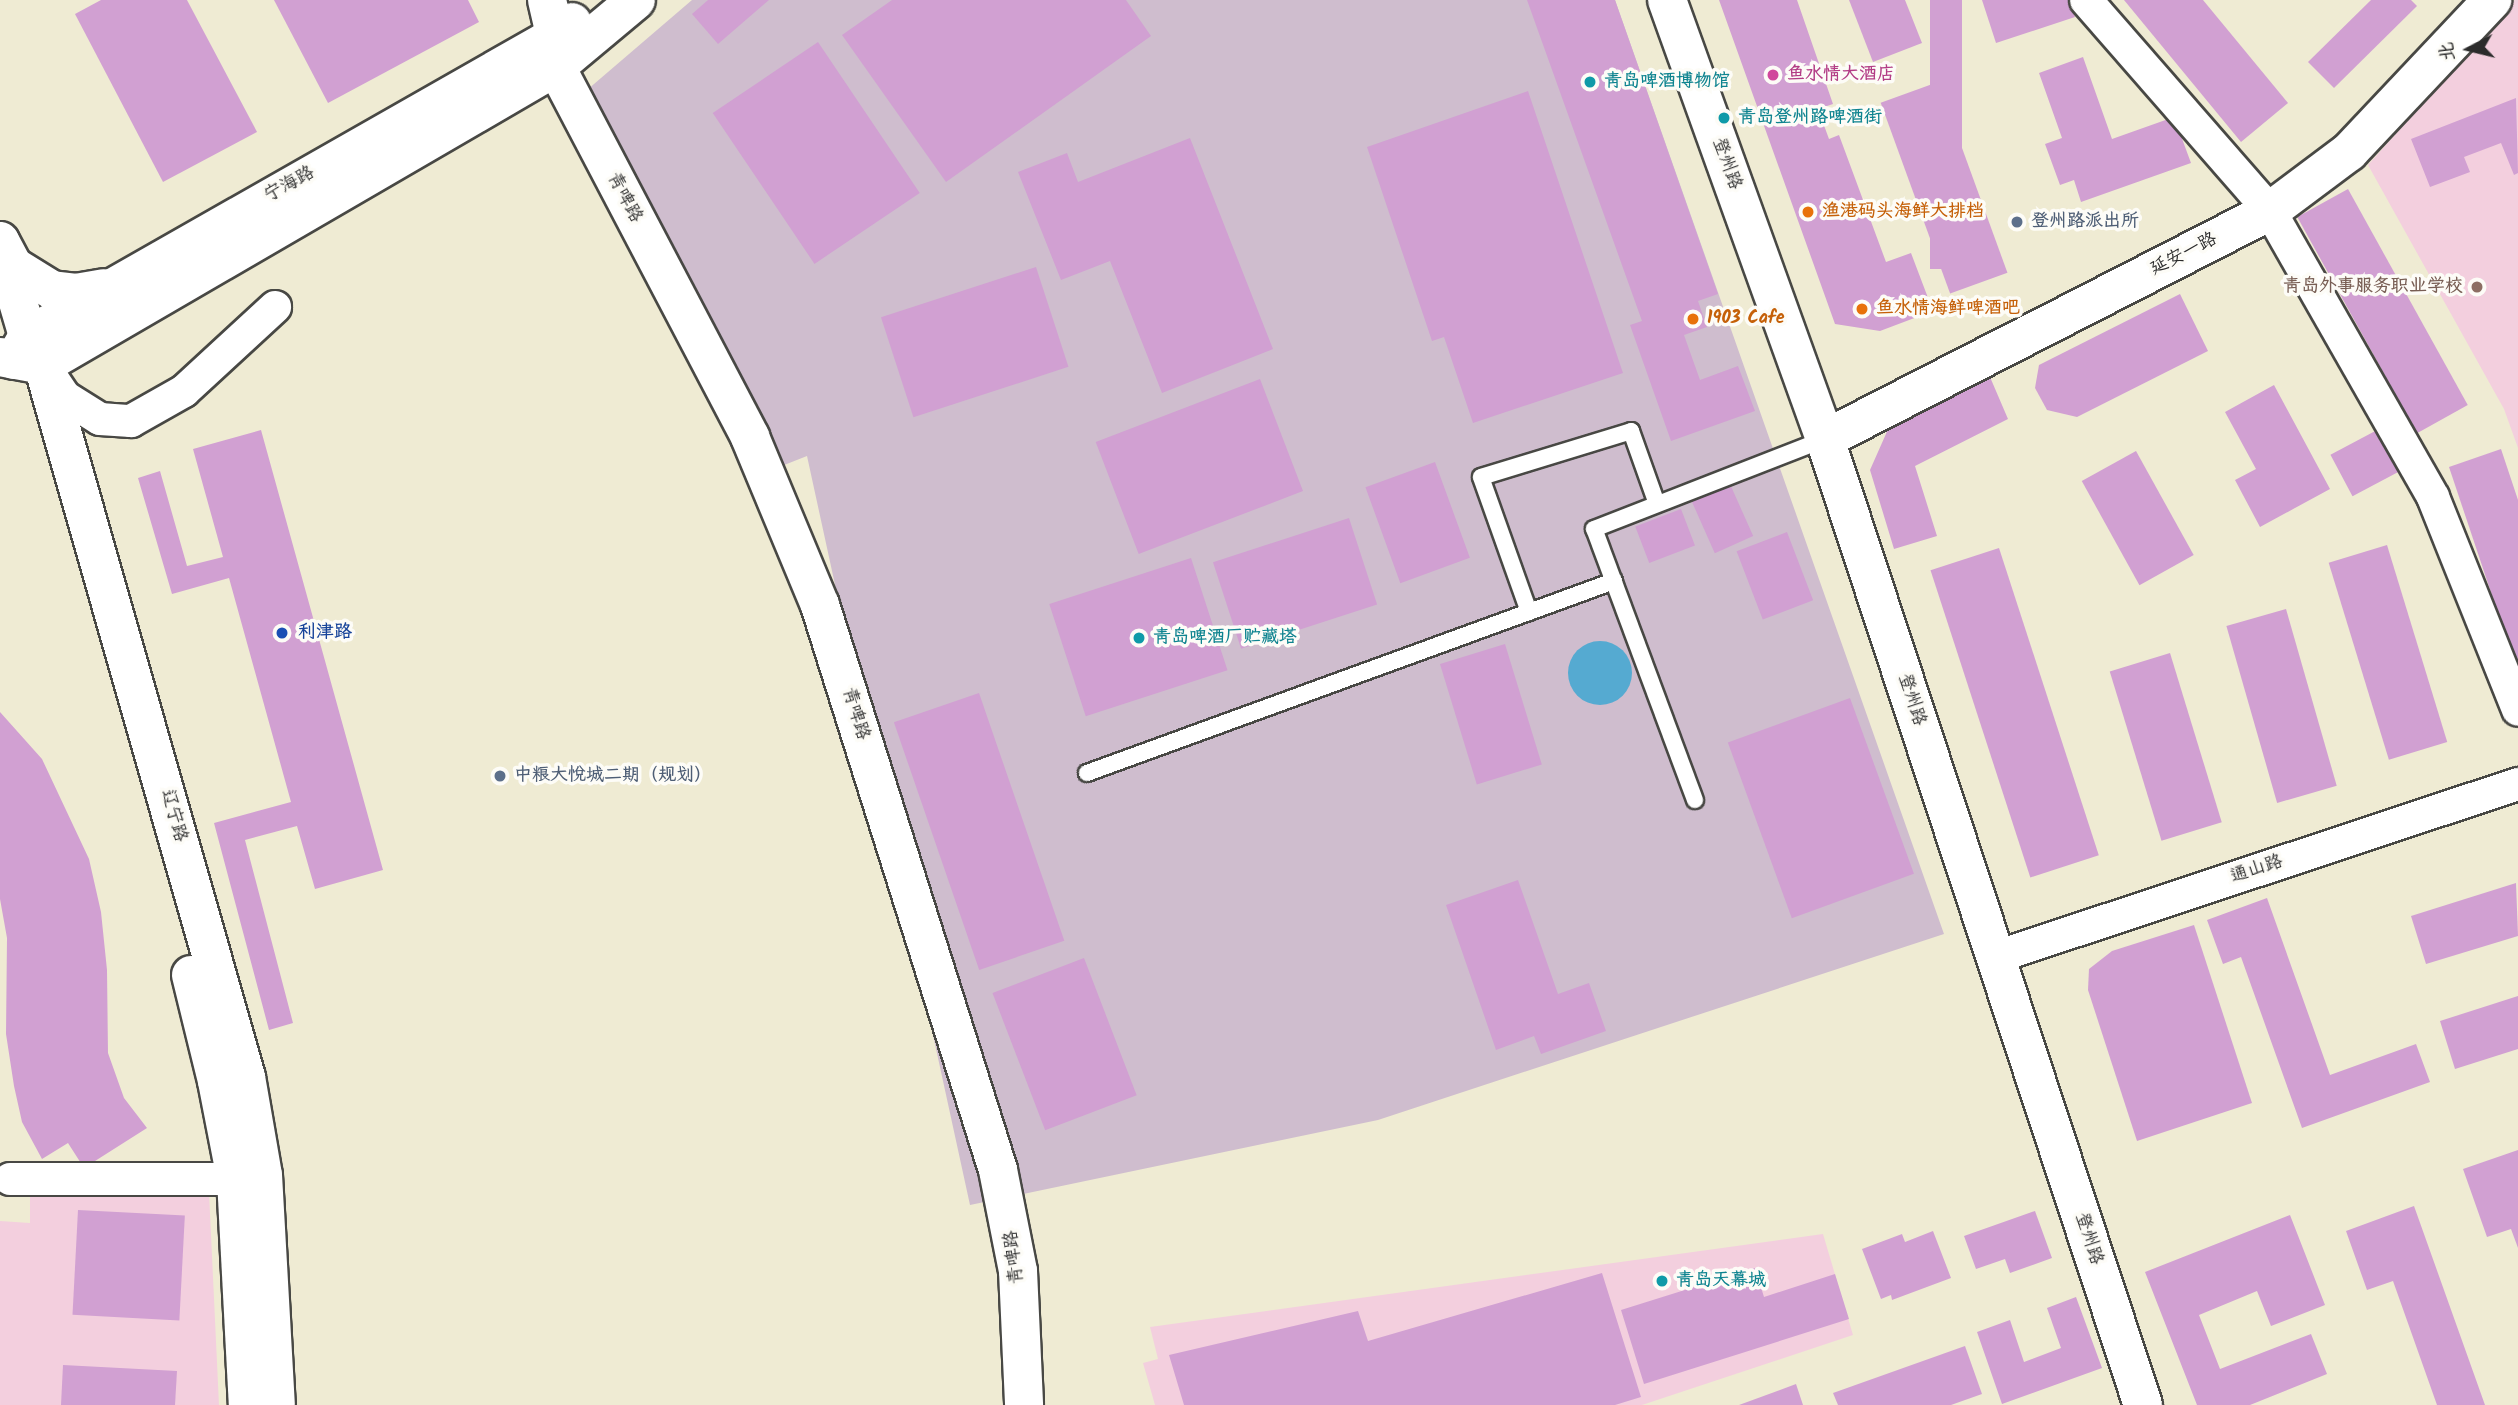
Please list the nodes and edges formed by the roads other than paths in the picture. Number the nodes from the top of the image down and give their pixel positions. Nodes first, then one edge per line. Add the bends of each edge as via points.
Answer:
1 (598, 0) edge
2 (636, 0) edge
3 (1667, 0) edge
4 (2087, 0) edge
5 (2492, 0) edge
6 (552, 34) edge
7 (2270, 211) junction
8 (0, 242) edge
9 (110, 287) junction
10 (275, 307) dead end
11 (14, 351) edge
12 (1825, 439) junction
13 (1657, 504) junction
14 (1614, 581) junction
15 (1529, 611) junction
16 (2518, 710) edge
17 (1087, 772) dead end
18 (2518, 784) edge
19 (1695, 800) dead end
20 (1996, 957) junction
21 (10, 1179) dead end
22 (236, 1179) junction
23 (248, 1405) edge
24 (275, 1405) edge
25 (1024, 1405) edge
26 (2143, 1405) edge

1 - 6 main road, 宁海路
2 - 6 main road, 宁海路
3 - 12 main road, 登州路
4 - 7 street
5 - 7 main road, 延安一路 via 2349,152
6 - 9 main road, 宁海路
6 - 11 main road, 宁海路
6 - 25 main road, 青啤路 via 750,437 820,605 998,1170 1018,1270
7 - 12 main road, 延安一路
7 - 16 street via 2433,497
8 - 9 main road via 13,266 52,290 76,293
8 - 11 main road, 辽宁路
9 - 11 main road, 宁海路
10 - 11 street via 184,391 131,421 100,419 65,397
11 - 22 main road, 辽宁路 via 200,1005
11 - 24 main road, 辽宁路 via 226,998 246,1077 263,1175
12 - 13 lane
12 - 20 main road, 登州路
13 - 14 lane via 1594,529
13 - 15 lane via 1631,431 1481,477
14 - 15 lane
14 - 19 lane
15 - 17 lane
18 - 20 street, 通山路
20 - 26 main road, 登州路
21 - 22 street
22 - 23 main road, 辽宁路

